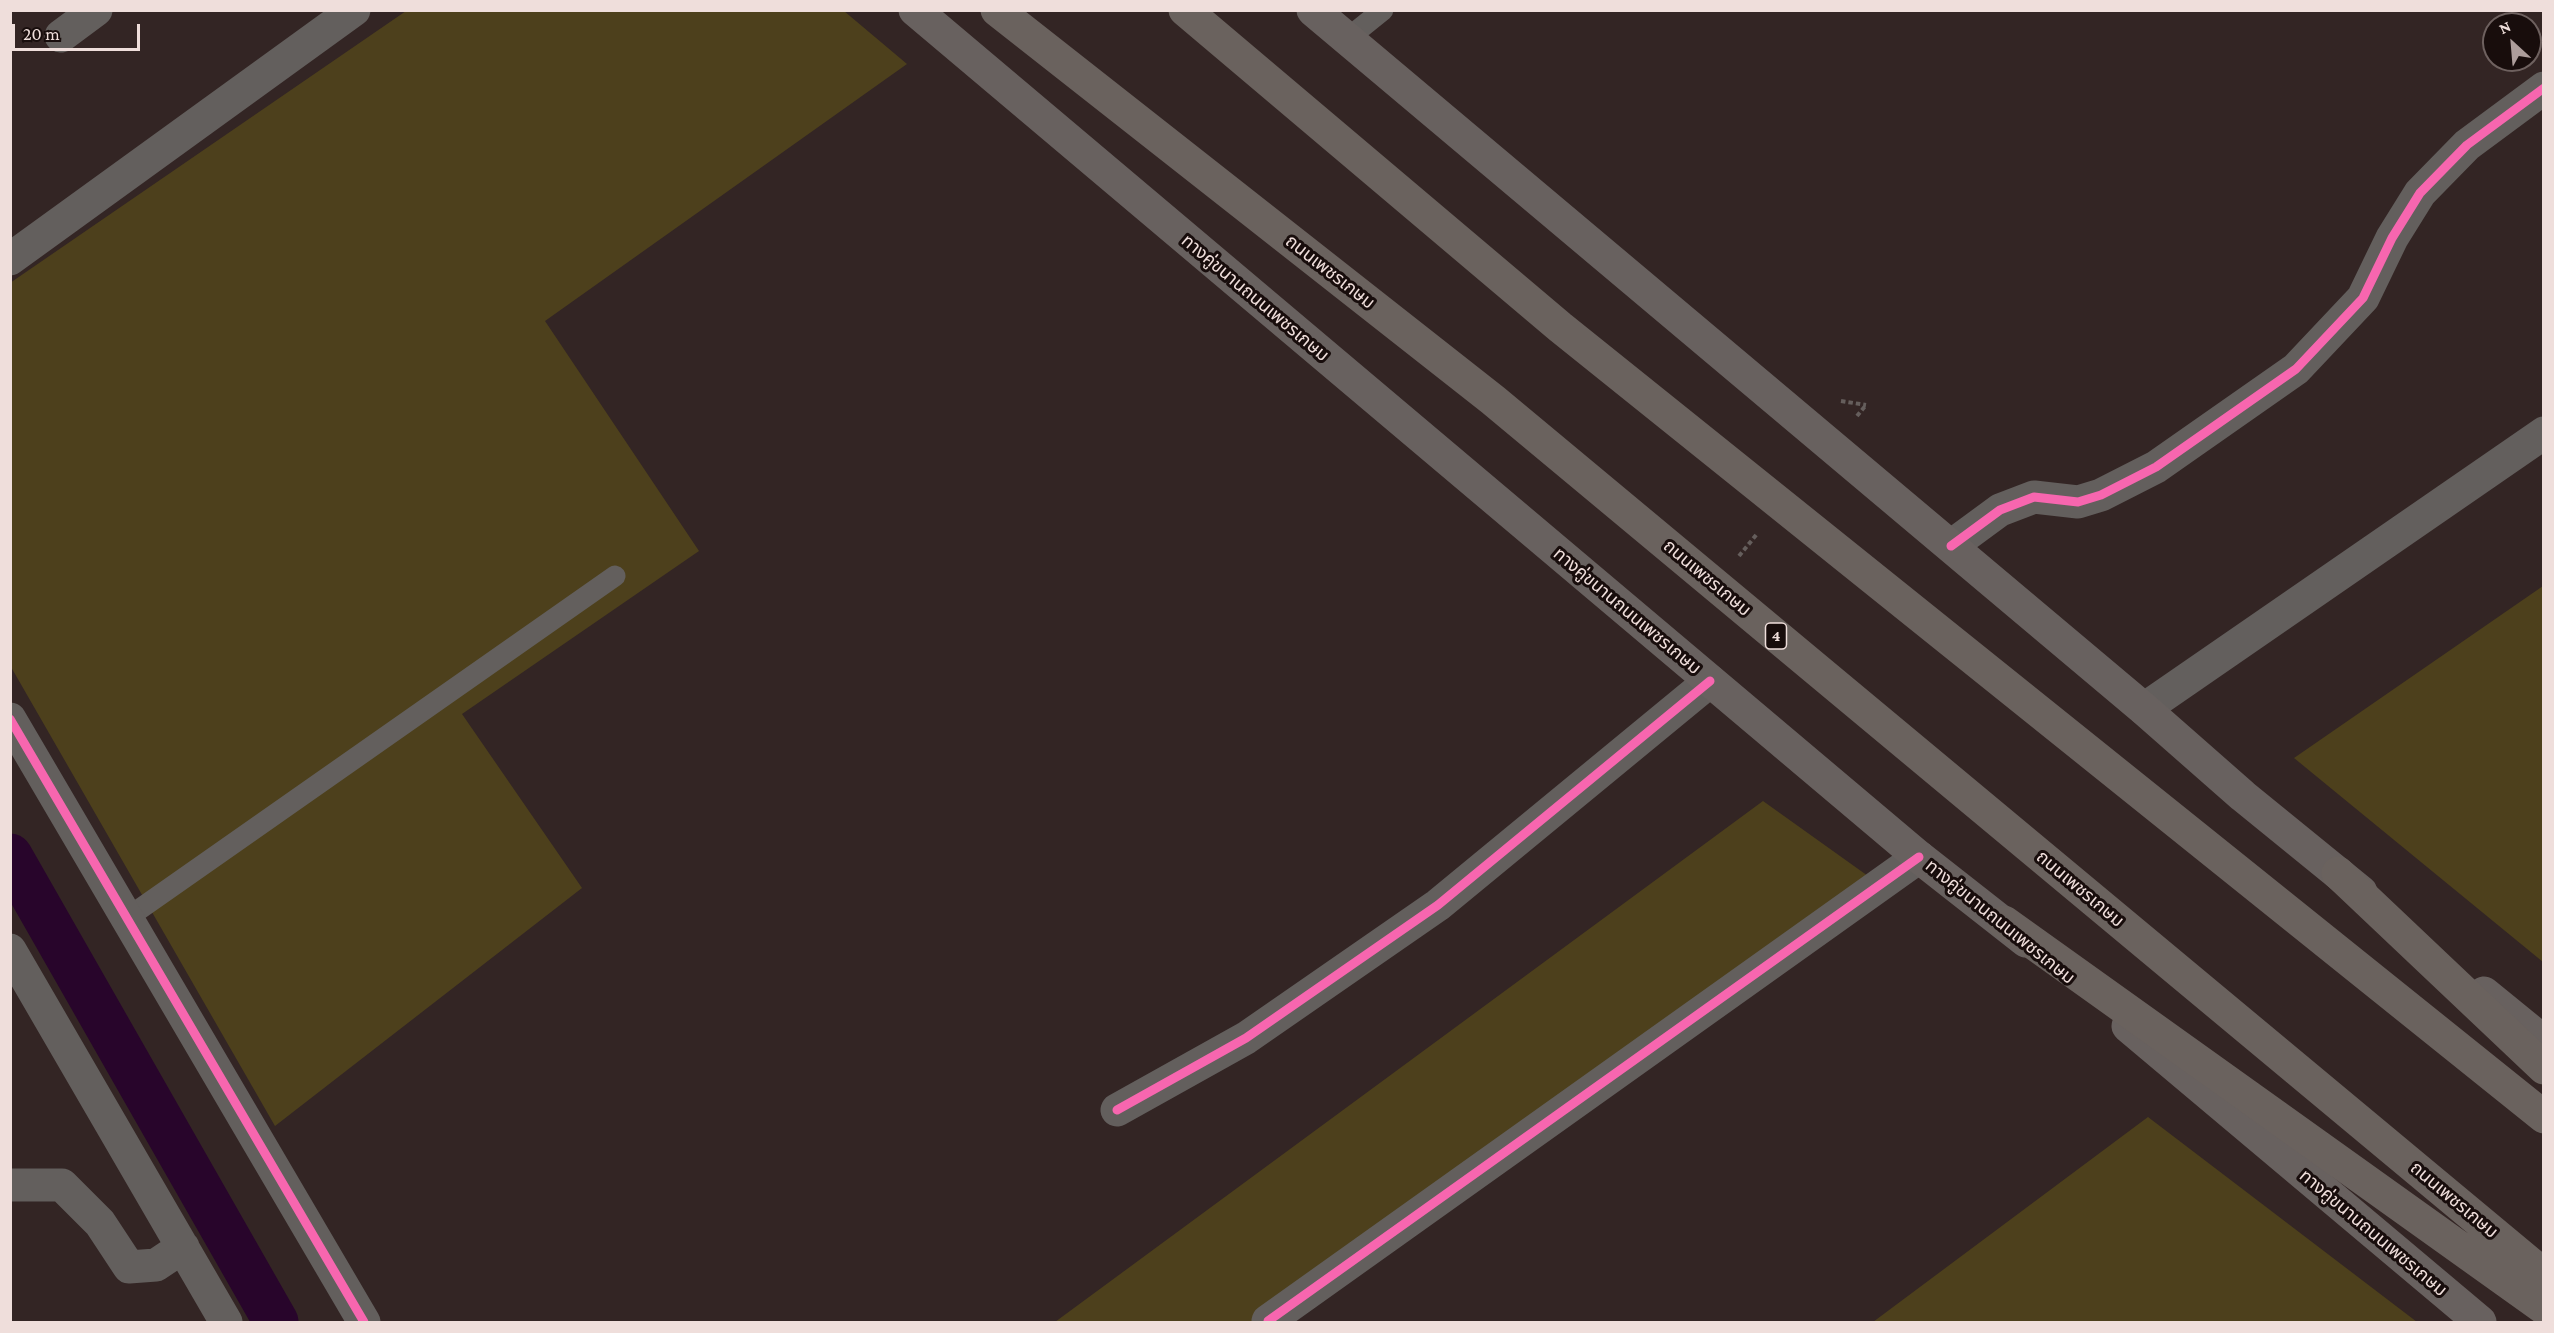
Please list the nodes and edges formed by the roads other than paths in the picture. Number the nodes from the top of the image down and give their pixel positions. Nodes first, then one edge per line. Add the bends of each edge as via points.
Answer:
1 (96, 10) edge
2 (354, 10) edge
3 (915, 10) edge
4 (997, 10) edge
5 (1185, 10) edge
6 (1313, 10) edge
7 (1383, 10) edge
8 (62, 36) dead end
9 (1347, 39) junction
10 (2544, 88) edge
11 (10, 259) edge
12 (2544, 433) edge
13 (1951, 546) junction
14 (615, 576) dead end
15 (1710, 681) junction
16 (2144, 709) junction
17 (10, 718) edge
18 (1919, 857) junction
19 (2338, 873) junction
20 (127, 918) junction
21 (2004, 922) junction
22 (10, 950) edge
23 (2544, 1042) edge
24 (2544, 1068) edge
25 (1117, 1110) dead end
26 (2544, 1117) edge
27 (10, 1185) edge
28 (183, 1247) junction
29 (2544, 1275) edge
30 (2544, 1308) edge
31 (1268, 1321) edge
32 (226, 1323) edge
33 (364, 1323) edge
34 (2480, 1323) edge

1 - 8 street
2 - 11 street
3 - 15 main road, ทางคู่ขนานถนนเพชรเกษม
4 - 29 highway, ถนนเพชรเกษม / 4 via 1493,400
5 - 26 highway via 1560,327
6 - 9 main road
7 - 9 lane
9 - 13 main road
10 - 13 street via 2467,145 2420,193 2362,298 2296,369 2156,467 2102,495 2078,502 2034,497 2000,510
12 - 16 street
13 - 16 main road
14 - 20 lane
15 - 18 main road, ทางคู่ขนานถนนเพชรเกษม
15 - 25 street via 1438,904 1246,1038
16 - 19 main road
17 - 20 street
18 - 21 main road, ทางคู่ขนานถนนเพชรเกษม
18 - 31 street
19 - 23 main road
19 - 24 highway
20 - 33 street
21 - 30 highway
21 - 34 main road, ทางคู่ขนานถนนเพชรเกษม
22 - 28 street
27 - 28 street via 62,1185 100,1223 129,1267 156,1265
28 - 32 street

